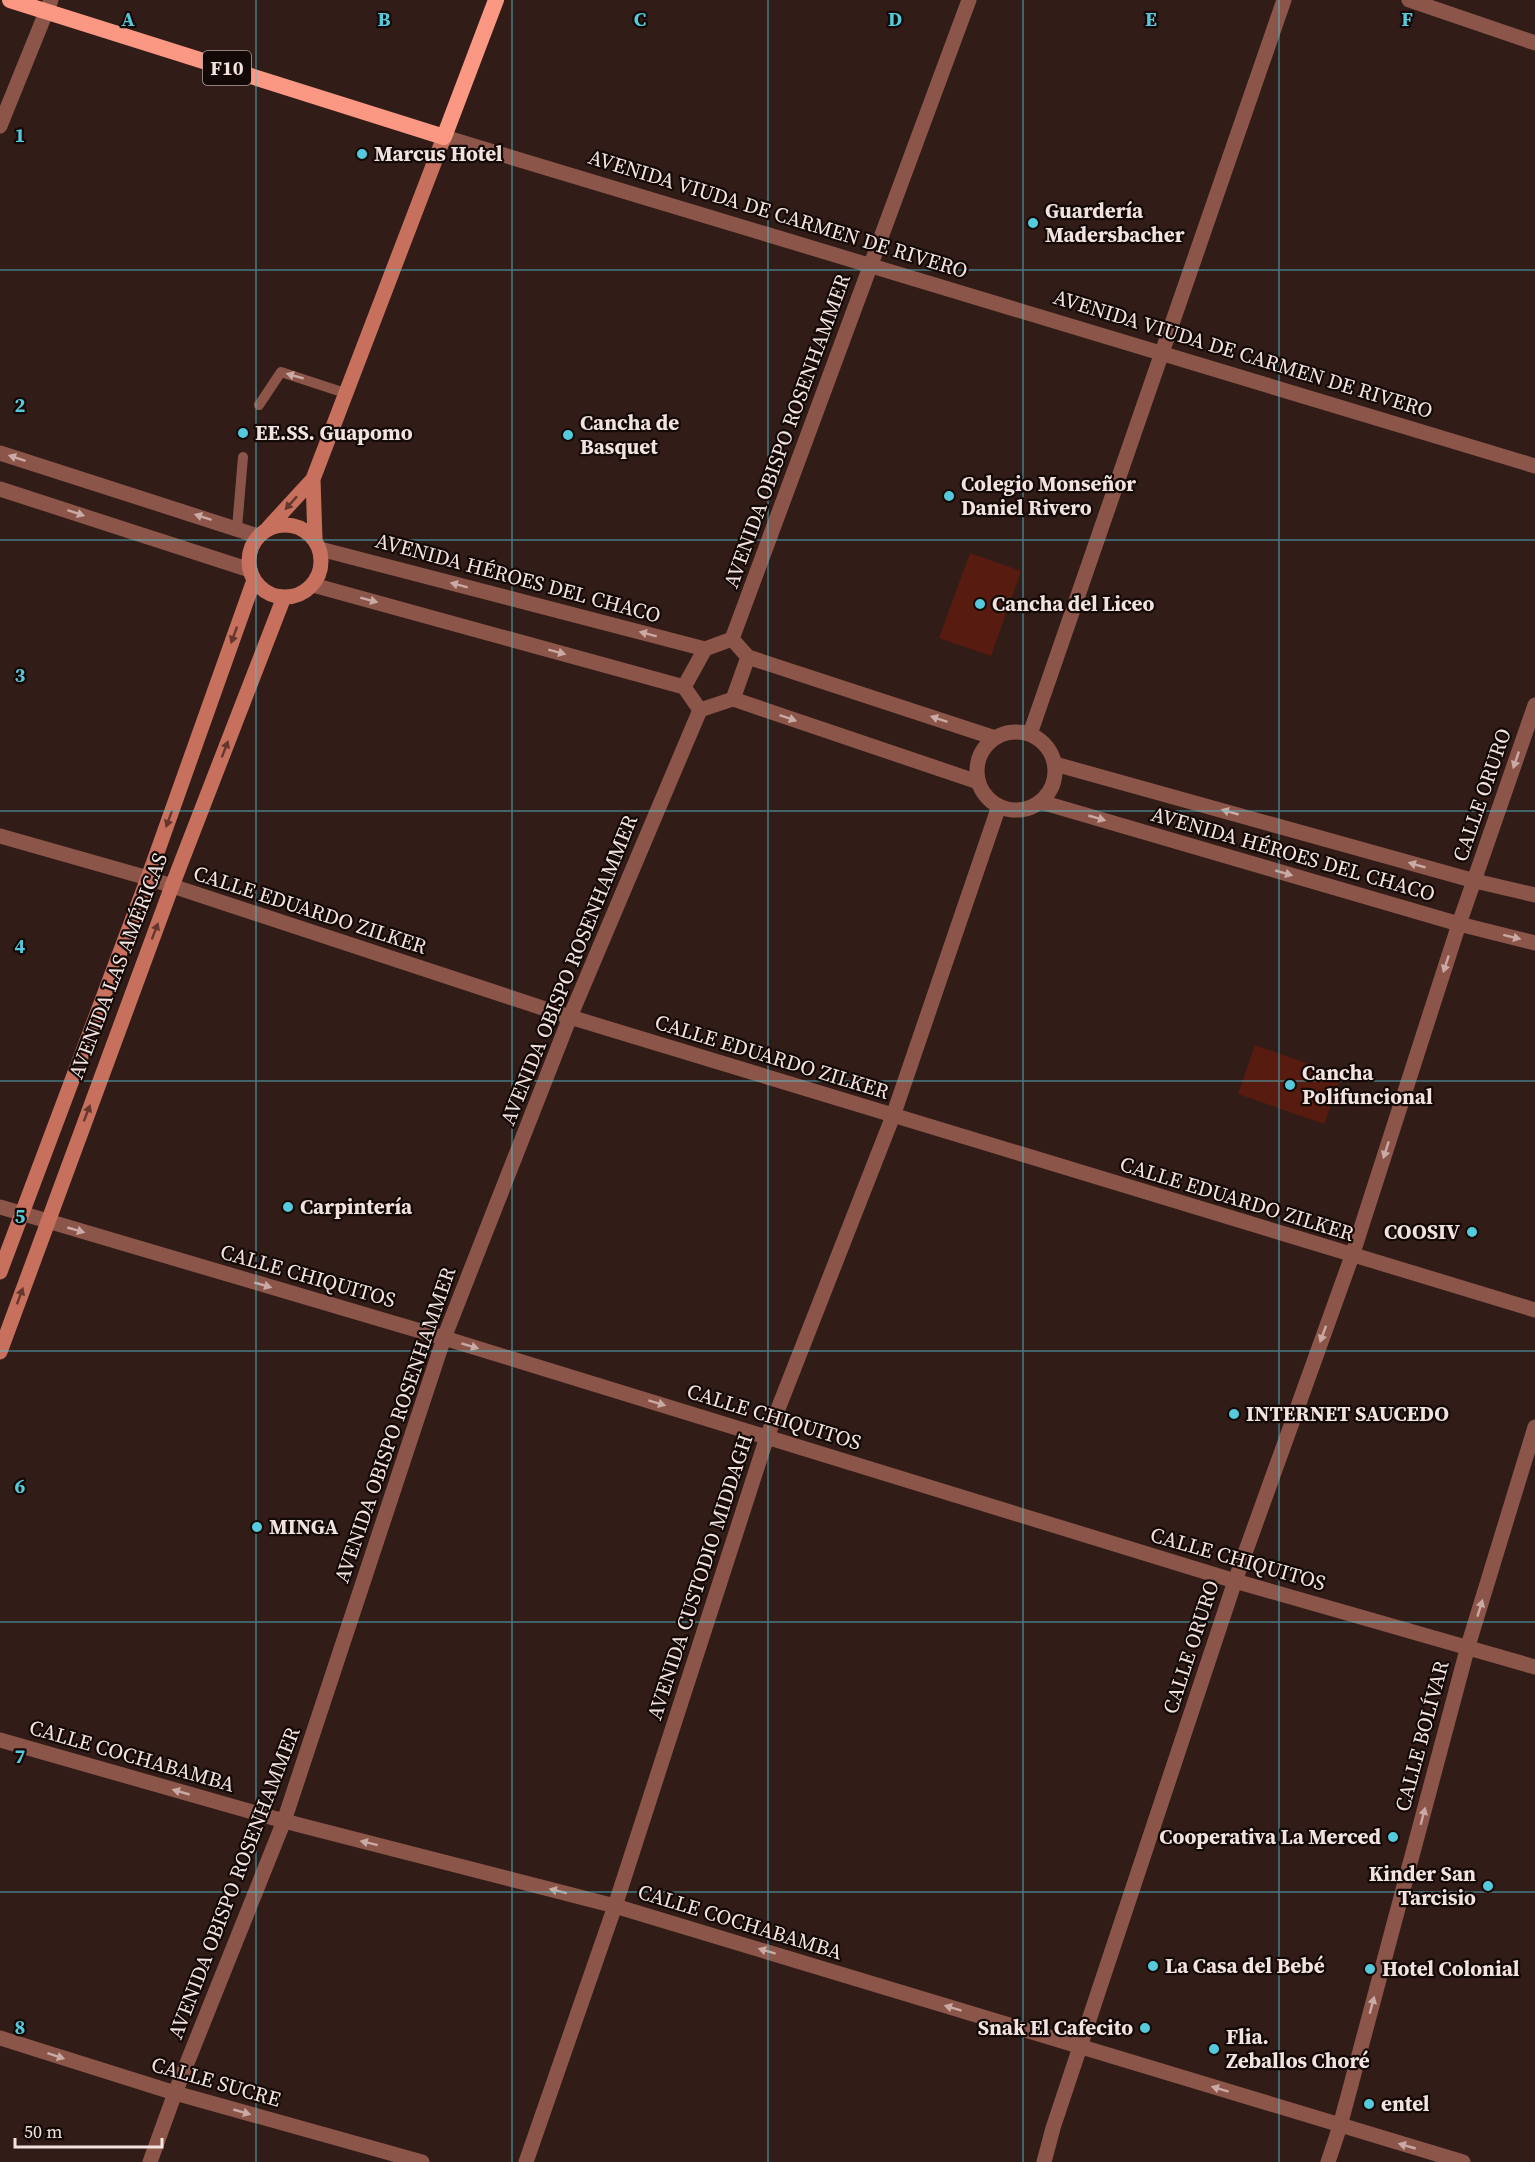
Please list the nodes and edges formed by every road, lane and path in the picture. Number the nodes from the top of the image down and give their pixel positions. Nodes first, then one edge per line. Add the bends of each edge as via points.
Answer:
1 (10, 0) edge
2 (496, 0) edge
3 (969, 0) edge
4 (1284, 0) edge
5 (1409, 0) edge
6 (49, 6) edge
7 (1535, 43) edge
8 (0, 126) edge
9 (444, 136) junction
10 (871, 265) junction
11 (1162, 353) junction
12 (345, 393) junction
13 (259, 405) dead end
14 (0, 453) edge
15 (243, 458) dead end
16 (1535, 466) edge
17 (313, 479) junction
18 (0, 489) edge
19 (237, 528) junction
20 (263, 532) junction
21 (318, 544) junction
22 (252, 575) junction
23 (313, 585) junction
24 (284, 597) junction
25 (732, 639) junction
26 (705, 649) junction
27 (748, 657) junction
28 (684, 687) junction
29 (733, 699) junction
30 (1535, 705) edge
31 (700, 710) junction
32 (1030, 734) junction
33 (995, 738) junction
34 (1055, 764) junction
35 (978, 782) junction
36 (1041, 802) junction
37 (999, 806) junction
38 (0, 836) edge
39 (148, 878) junction
40 (1475, 881) junction
41 (172, 886) junction
42 (1535, 895) edge
43 (1460, 924) junction
44 (1535, 943) edge
45 (570, 1017) junction
46 (893, 1116) junction
47 (0, 1207) edge
48 (21, 1213) junction
49 (47, 1221) junction
50 (1352, 1256) junction
51 (0, 1272) edge
52 (1535, 1310) edge
53 (444, 1338) junction
54 (0, 1352) edge
55 (1535, 1427) edge
56 (767, 1437) junction
57 (1234, 1581) junction
58 (1468, 1646) junction
59 (1535, 1667) edge
60 (0, 1740) edge
61 (284, 1821) junction
62 (615, 1906) junction
63 (0, 2038) edge
64 (1080, 2046) junction
65 (175, 2093) junction
66 (1340, 2126) junction
67 (150, 2162) edge
68 (422, 2162) edge
69 (526, 2162) edge
70 (1044, 2162) edge
71 (1328, 2162) edge
72 (1463, 2162) edge

1 - 6 highway, AVENIDA VIUDA DE CARMEN DE RIVERO / F10
2 - 9 highway
3 - 10 street, AVENIDA OBISPO ROSENHAMMER
4 - 11 street
5 - 7 street
6 - 8 street
6 - 9 highway, AVENIDA VIUDA DE CARMEN DE RIVERO / F10
9 - 10 street, AVENIDA VIUDA DE CARMEN DE RIVERO
9 - 12 main road
10 - 11 street, AVENIDA VIUDA DE CARMEN DE RIVERO
10 - 25 street, AVENIDA OBISPO ROSENHAMMER
11 - 16 street, AVENIDA VIUDA DE CARMEN DE RIVERO
11 - 32 street
12 -> 13 lane via 281,372
12 - 17 main road
19 -> 14 street
15 - 19 lane
17 -> 20 main road
17 - 21 main road
18 -> 22 street
19 - 20 street
20 - 21 main road via 278,525 299,526
20 - 22 main road via 249,557
21 - 23 main road via 321,568
26 -> 21 street, AVENIDA HÉROES DEL CHACO
22 - 24 main road via 267,592
22 -> 39 main road, AVENIDA LAS AMÉRICAS
23 - 24 main road via 304,592
23 -> 28 street
41 -> 24 main road, AVENIDA LAS AMÉRICAS
25 - 26 street
25 - 27 street
26 - 28 street
27 - 29 street
33 -> 27 street
28 - 31 street
29 - 31 street
29 -> 35 street
30 -> 40 street, CALLE ORURO
31 - 45 street, AVENIDA OBISPO ROSENHAMMER
32 - 33 street via 1006,733
32 - 34 street via 1042,741
33 - 35 street via 979,757
34 - 36 street via 1053,784
40 -> 34 street, AVENIDA HÉROES DEL CHACO
35 - 37 street via 982,792
36 - 37 street via 1021,810
36 -> 43 street, AVENIDA HÉROES DEL CHACO
37 - 46 street, AVENIDA CUSTODIO MIDDAGH
38 - 39 street, CALLE EDUARDO ZILKER
39 - 41 street, CALLE EDUARDO ZILKER
39 - 48 main road, AVENIDA LAS AMÉRICAS
40 - 42 street, AVENIDA HÉROES DEL CHACO
40 - 43 street, CALLE ORURO
41 - 45 street, CALLE EDUARDO ZILKER
49 -> 41 main road, AVENIDA LAS AMÉRICAS
43 -> 44 street, AVENIDA HÉROES DEL CHACO
43 -> 50 street, CALLE ORURO
45 - 46 street, CALLE EDUARDO ZILKER
45 - 53 street, AVENIDA OBISPO ROSENHAMMER
46 - 50 street, CALLE EDUARDO ZILKER
46 - 56 street, AVENIDA CUSTODIO MIDDAGH
47 - 48 street, CALLE CHIQUITOS
48 - 49 street, CALLE CHIQUITOS
48 - 51 main road, AVENIDA LAS AMÉRICAS
49 -> 53 street, CALLE CHIQUITOS
54 -> 49 main road, AVENIDA LAS AMÉRICAS
50 - 52 street, CALLE EDUARDO ZILKER
50 -> 57 street, CALLE ORURO
53 -> 56 street, CALLE CHIQUITOS
53 - 61 street, AVENIDA OBISPO ROSENHAMMER
58 -> 55 street, CALLE BOLÍVAR
56 - 57 street, CALLE CHIQUITOS
56 - 62 street, AVENIDA CUSTODIO MIDDAGH
57 - 58 street, CALLE CHIQUITOS
57 - 64 street, CALLE ORURO
58 - 59 street, CALLE CHIQUITOS
66 -> 58 street, CALLE BOLÍVAR
61 -> 60 street, CALLE COCHABAMBA
62 -> 61 street, CALLE COCHABAMBA
61 - 65 street, AVENIDA OBISPO ROSENHAMMER
64 -> 62 street, CALLE COCHABAMBA
62 - 69 street, AVENIDA CUSTODIO MIDDAGH
63 -> 65 street, CALLE SUCRE
66 -> 64 street, CALLE COCHABAMBA
64 - 70 street, CALLE ORURO
65 - 67 street, AVENIDA OBISPO ROSENHAMMER
65 -> 68 street, CALLE SUCRE
66 - 71 street, CALLE BOLÍVAR
72 -> 66 street, CALLE COCHABAMBA

